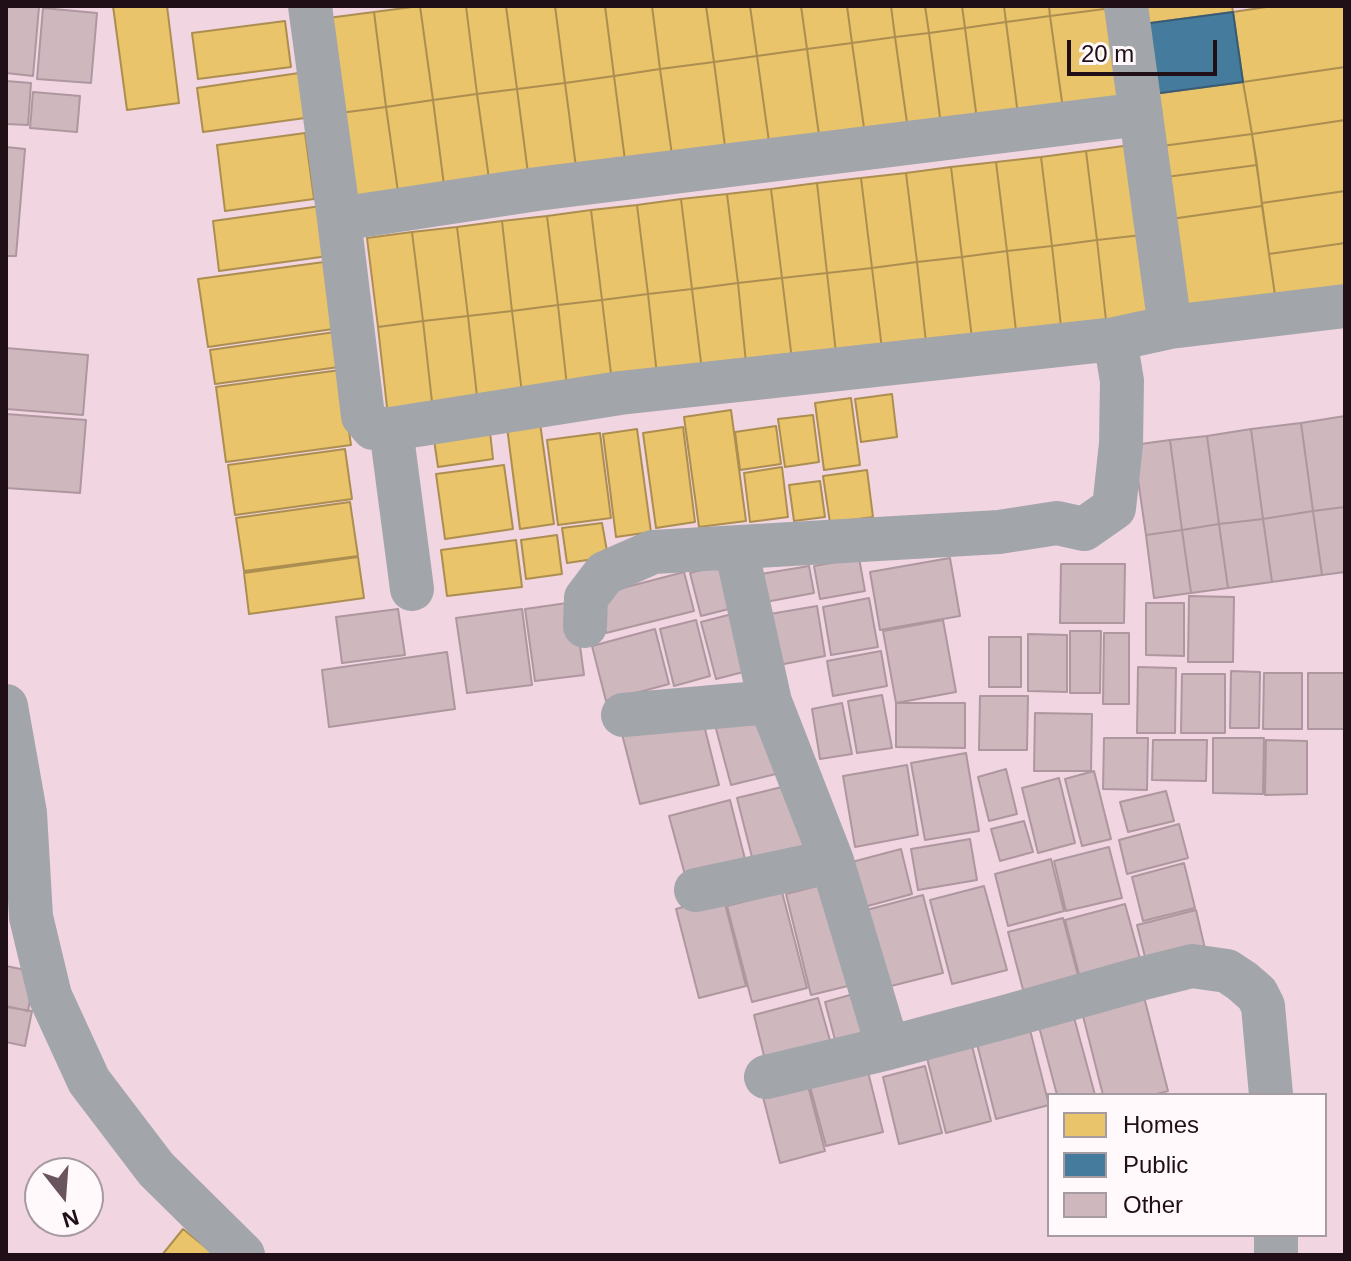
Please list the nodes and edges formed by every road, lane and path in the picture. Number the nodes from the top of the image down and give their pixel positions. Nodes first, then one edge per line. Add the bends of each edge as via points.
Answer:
1 (310, 6) edge
2 (1126, 6) edge
3 (1141, 114) junction
4 (339, 219) junction
5 (1345, 306) edge
6 (1170, 327) junction
7 (1115, 339) junction
8 (391, 429) junction
9 (736, 548) junction
10 (412, 589) dead end
11 (585, 626) dead end
12 (770, 702) junction
13 (6, 706) edge
14 (623, 715) dead end
15 (832, 861) junction
16 (696, 890) dead end
17 (888, 1048) junction
18 (766, 1077) dead end
19 (1271, 1093) edge
20 (243, 1255) edge

1 - 4 street
2 - 3 street
3 - 4 street via 537,189
3 - 6 street
4 - 8 street via 363,416 373,428
5 - 6 street
6 - 7 street
7 - 8 street via 620,393
7 - 9 street via 1122,381 1114,508 1084,529 1057,523 999,532
8 - 10 street
9 - 11 street via 653,552 605,573 586,598
9 - 12 street
12 - 14 street
12 - 15 street
13 - 20 street via 25,813 31,917 50,996 89,1081 156,1169
15 - 16 street
15 - 17 street
17 - 18 street
17 - 19 street via 1192,966 1227,971 1257,994 1263,1006

